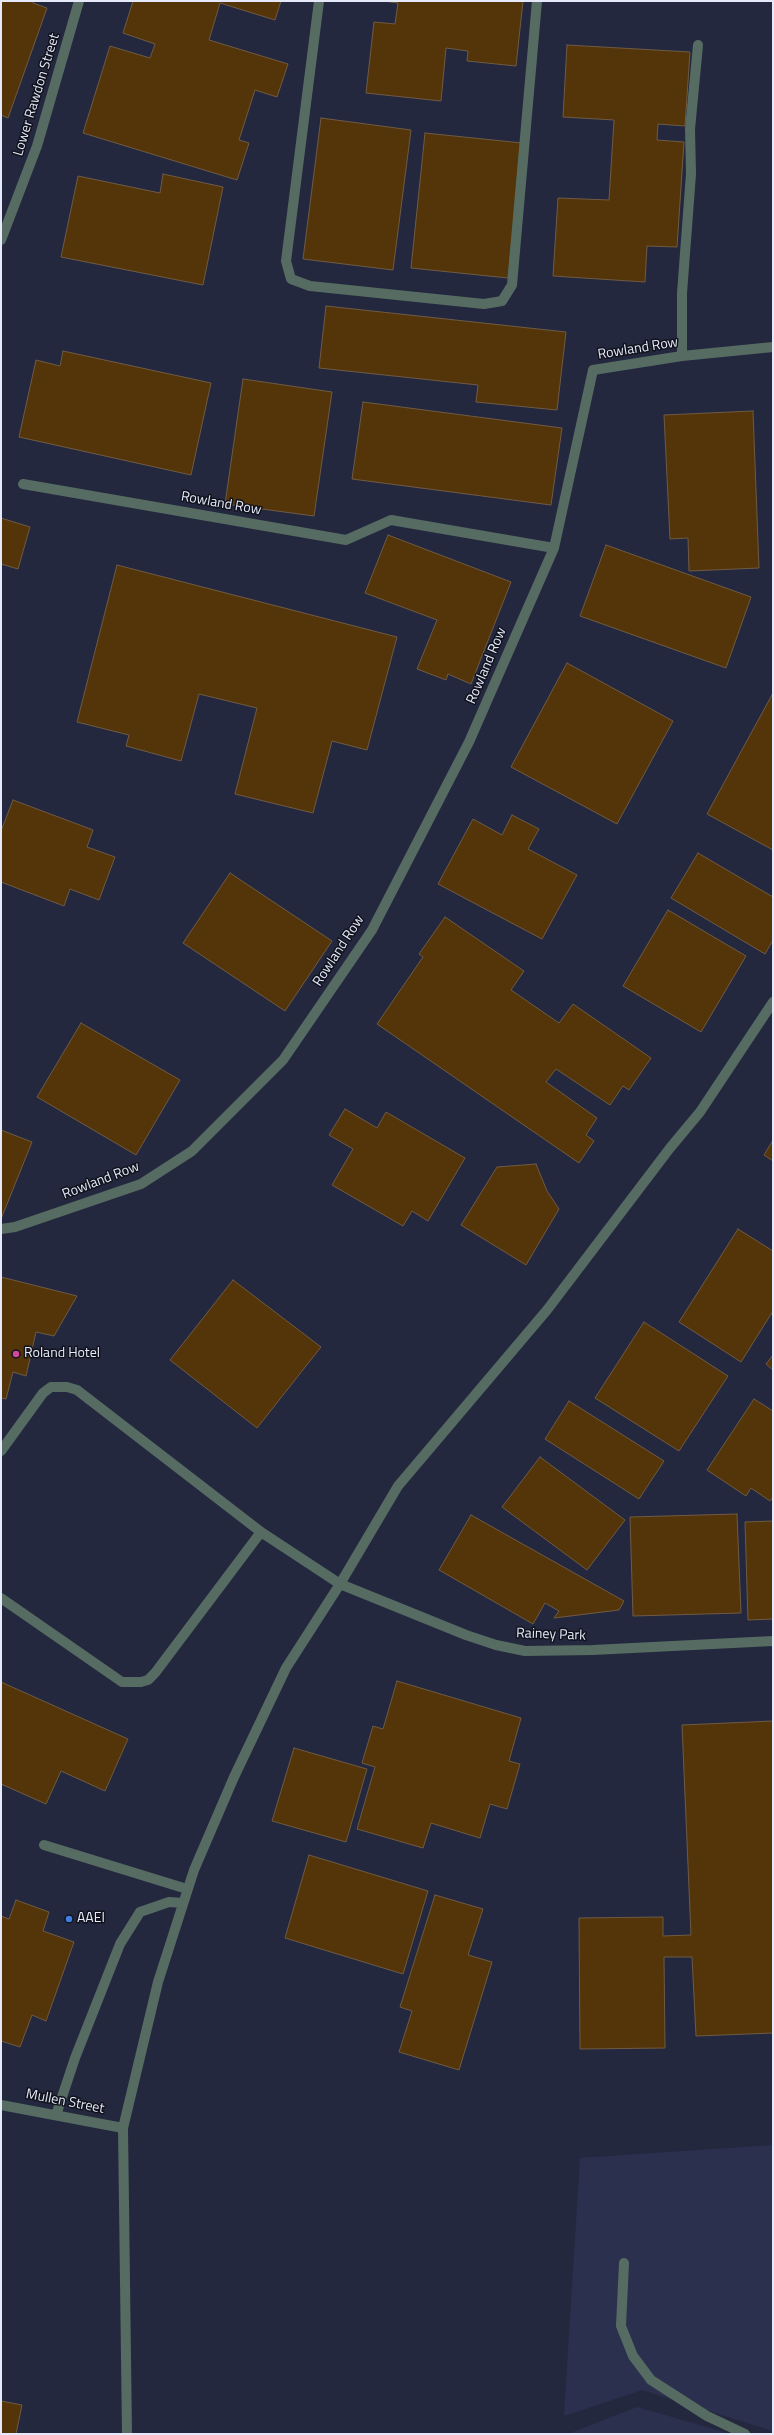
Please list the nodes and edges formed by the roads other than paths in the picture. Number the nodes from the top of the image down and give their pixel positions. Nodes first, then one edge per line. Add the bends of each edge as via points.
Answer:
1 (79, 1) edge
2 (319, 1) edge
3 (537, 1) edge
4 (698, 45) dead end
5 (1, 240) edge
6 (773, 347) edge
7 (682, 356) junction
8 (22, 484) dead end
9 (554, 548) junction
10 (773, 1002) edge
11 (1, 1230) edge
12 (1, 1451) edge
13 (261, 1532) junction
14 (340, 1584) junction
15 (1, 1598) edge
16 (773, 1641) edge
17 (44, 1845) dead end
18 (188, 1889) junction
19 (183, 1903) junction
20 (1, 2104) edge
21 (56, 2115) junction
22 (123, 2128) junction
23 (624, 2263) dead end
24 (127, 2434) edge
25 (745, 2434) edge

1 - 5 street, Lower Rawdon Street via 37,146
2 - 3 street via 286,260 291,279 310,286 484,304 502,301 512,285
4 - 7 street via 690,129 691,174 682,292
6 - 7 street, Rowland Row
7 - 9 street, Rowland Row via 593,370
8 - 9 street, Rowland Row via 346,540 391,520
9 - 11 street, Rowland Row via 470,742 372,930 283,1060 192,1151 141,1184
10 - 14 street via 700,1112 547,1310 398,1486
12 - 13 street, Rainey Park via 43,1392 51,1387 67,1387 76,1390
13 - 14 street, Rainey Park
13 - 15 street via 155,1673 148,1680 134,1684 122,1682
14 - 16 street, Rainey Park via 466,1635 525,1651
14 - 18 street via 286,1668 234,1777
17 - 18 street
18 - 19 street
19 - 21 street via 169,1902 140,1912 120,1944 75,2058
19 - 22 street via 158,1982
20 - 21 street, Mullen Street
21 - 22 street, Mullen Street
22 - 24 street
23 - 25 street via 621,2326 633,2356 651,2380 707,2416

